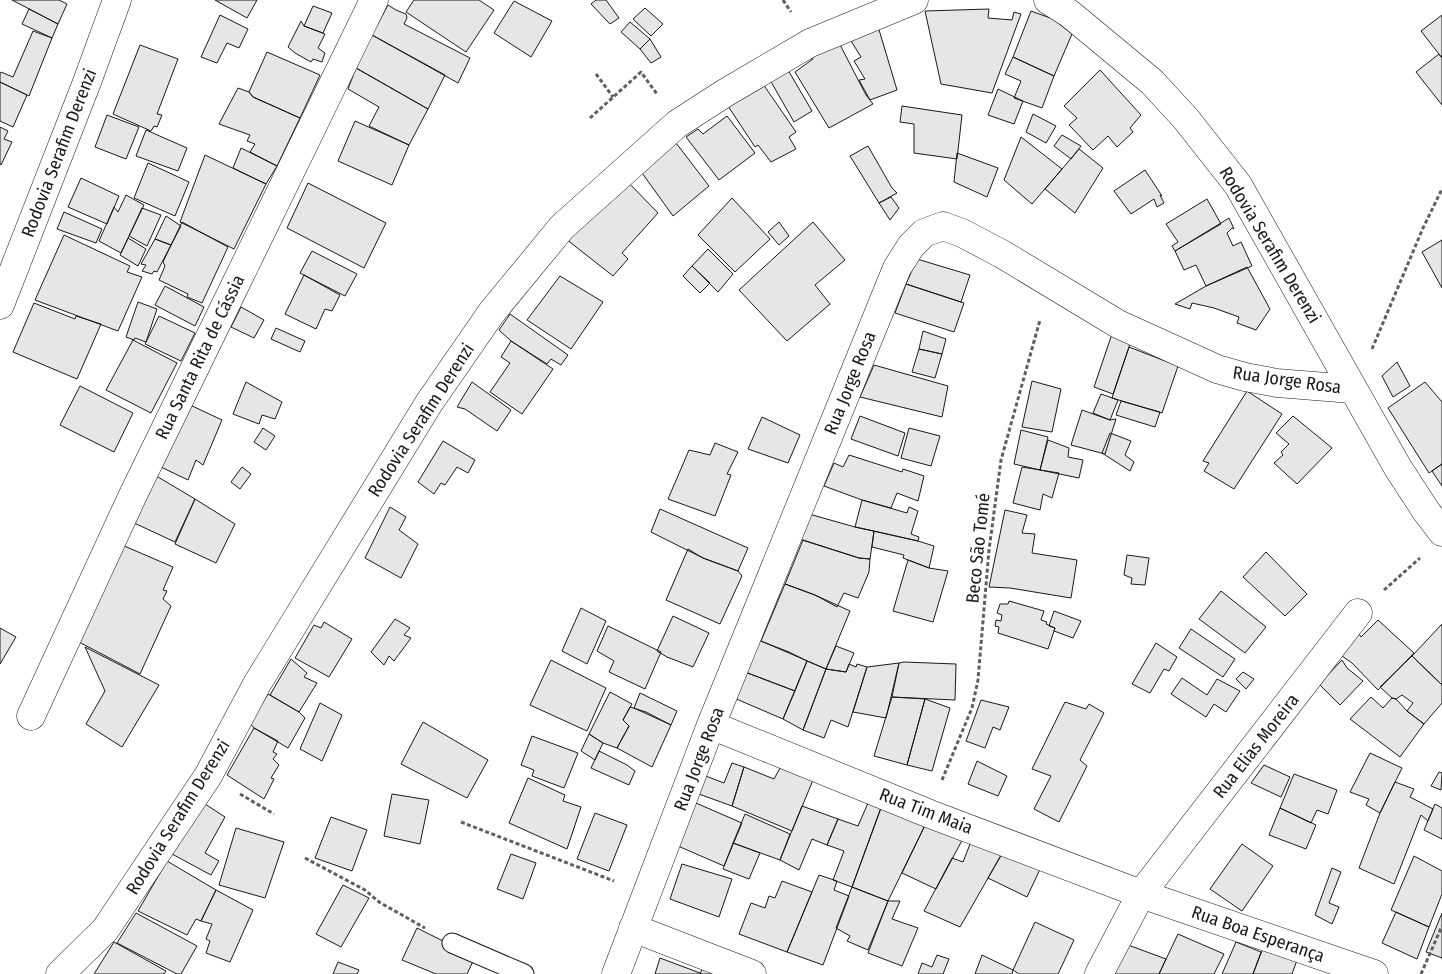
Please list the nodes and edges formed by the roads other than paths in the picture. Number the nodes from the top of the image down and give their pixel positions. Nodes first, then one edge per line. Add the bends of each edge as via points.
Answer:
1 (117, 0) edge
2 (374, 0) edge
3 (914, 0) edge
4 (1048, 0) edge
5 (1072, 7) edge
6 (0, 305) edge
7 (1352, 389) junction
8 (1442, 532) edge
9 (1358, 613) road end
10 (31, 716) dead end
11 (711, 725) junction
12 (1142, 894) junction
13 (633, 928) junction
14 (452, 942) road end
15 (60, 974) edge
16 (524, 974) edge
17 (616, 974) edge
18 (752, 974) edge
19 (1098, 974) edge
20 (1374, 974) edge

1 - 6 street, Rodovia Serafim Derenzi
2 - 10 street, Rua Santa Rita de Cássia via 136,488
3 - 15 street, Rodovia Serafim Derenzi via 810,43 677,124 562,228 492,312 429,403 257,684 208,776 105,930
4 - 5 street, Rodovia Serafim Derenzi
5 - 7 street, Rodovia Serafim Derenzi via 1152,82 1238,185
7 - 8 street, Rodovia Serafim Derenzi via 1398,468
7 - 11 street, Rua Jorge Rosa via 1277,382 1217,368 1118,324 1002,254 962,234 943,226 924,233 897,268
9 - 12 street, Rua Elias Moreira
11 - 12 street, Rua Tim Maia via 930,814
11 - 13 street, Rua Jorge Rosa
12 - 19 street, Rua Elias Moreira
12 - 20 street, Rua Boa Esperança
13 - 17 street, Rua Jorge Rosa
13 - 18 street
14 - 16 lane

